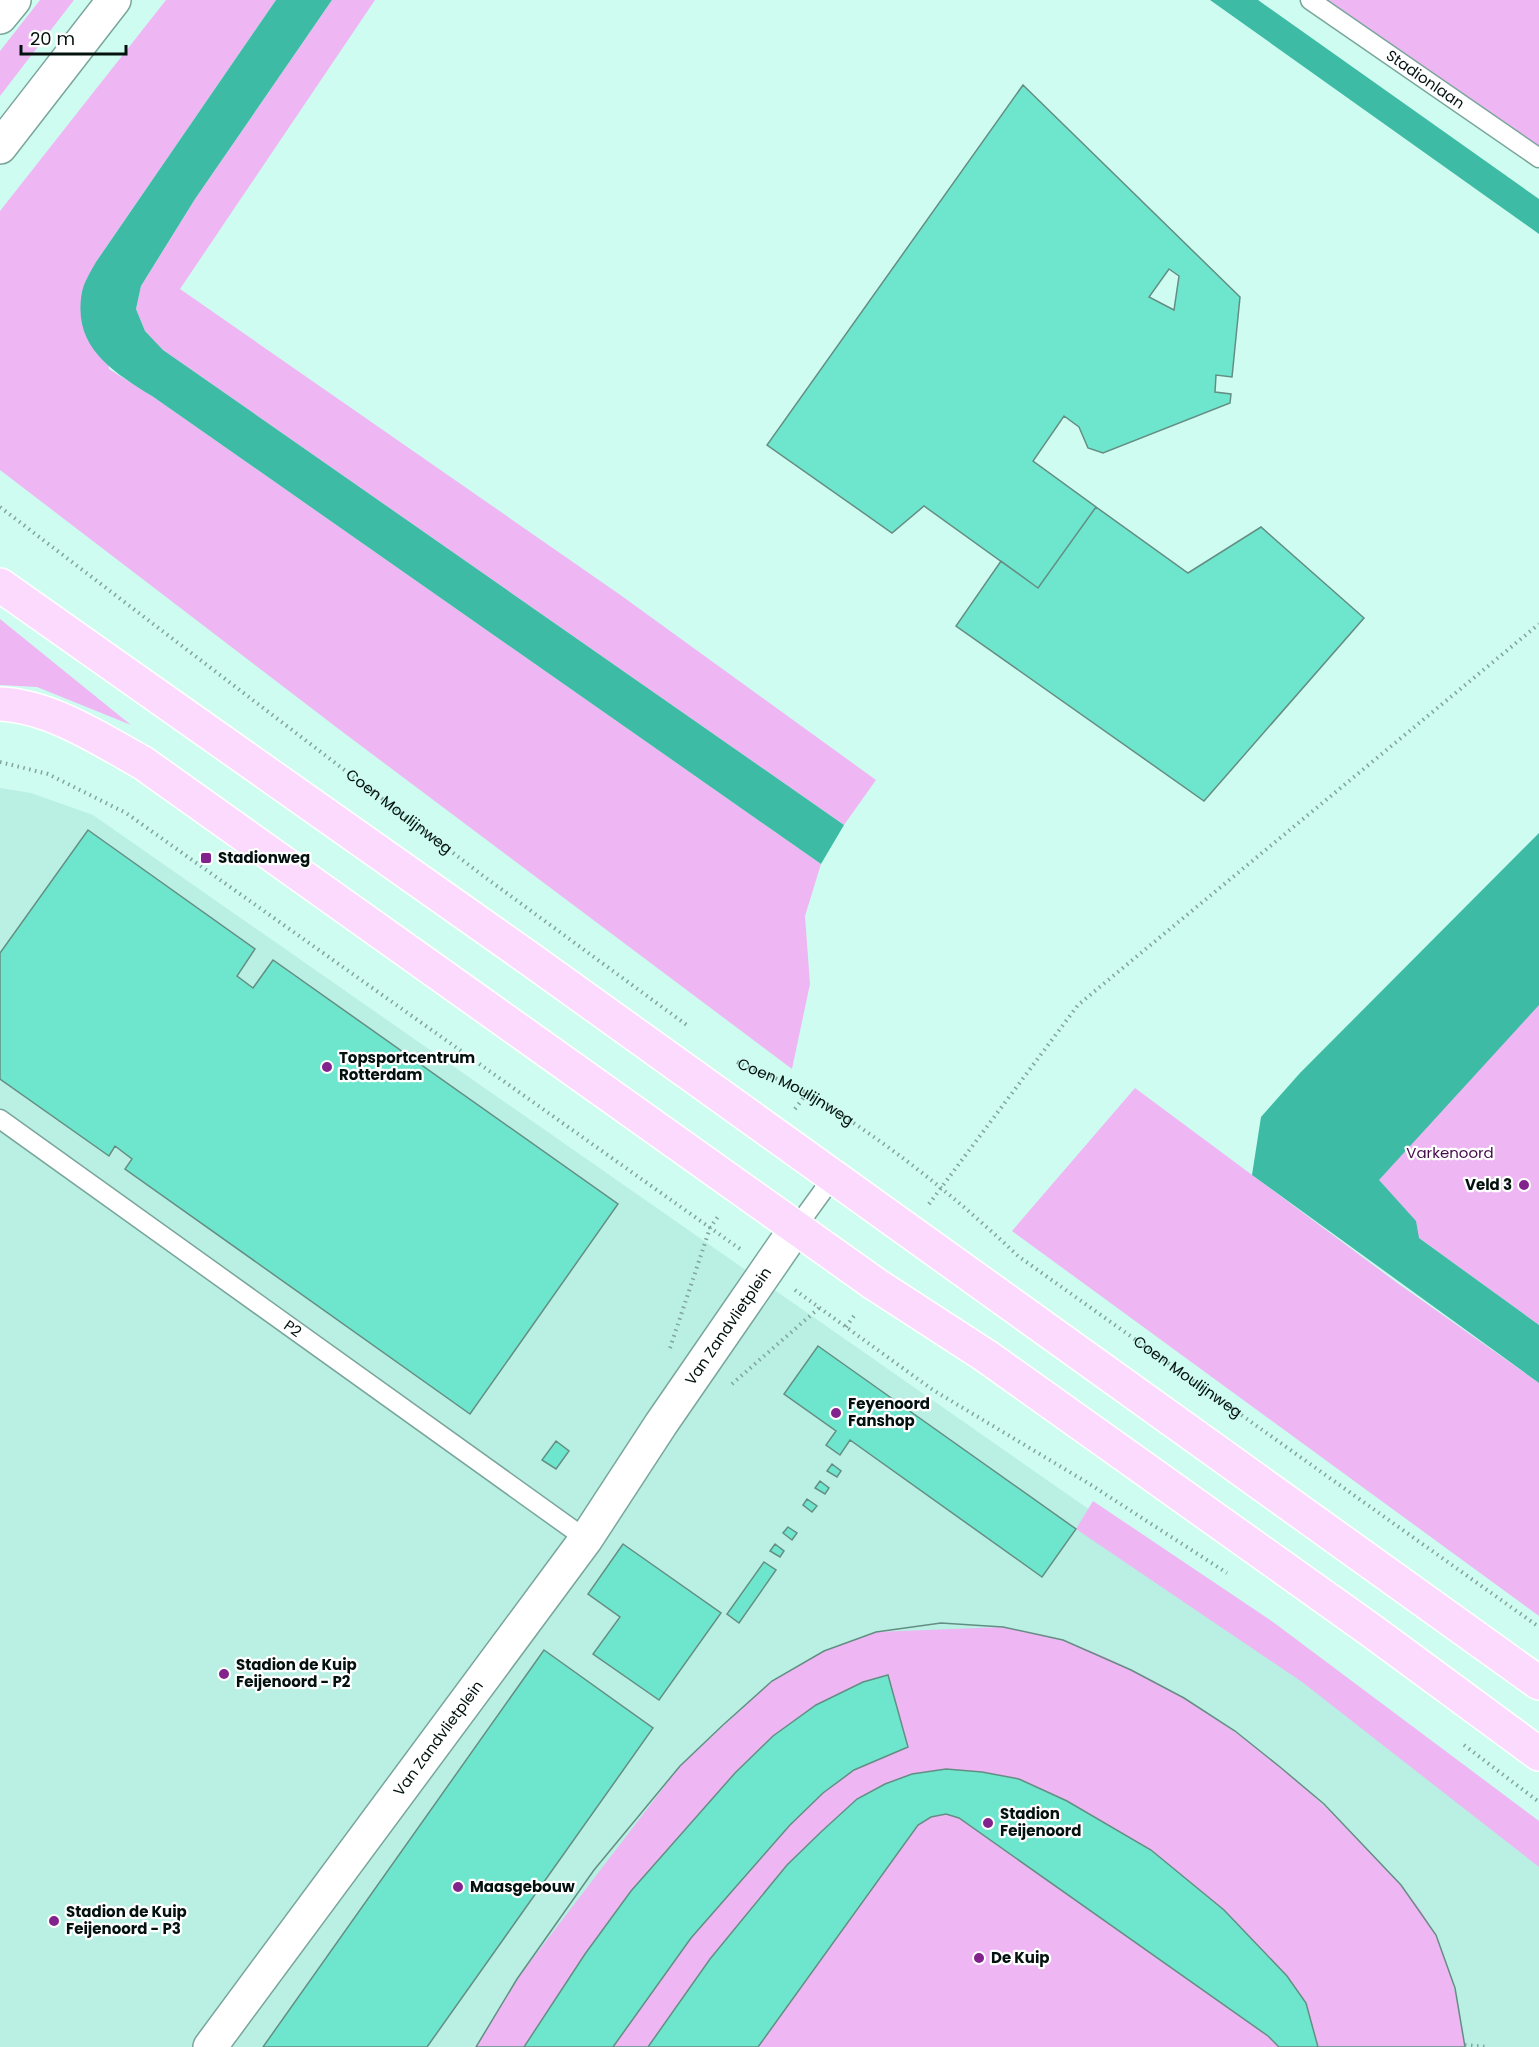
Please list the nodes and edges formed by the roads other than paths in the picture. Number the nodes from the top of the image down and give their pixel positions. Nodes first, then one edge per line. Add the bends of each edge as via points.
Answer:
1 (14, 0) edge
2 (114, 0) edge
3 (1310, 0) edge
4 (0, 17) edge
5 (0, 147) edge
6 (1539, 158) edge
7 (0, 585) edge
8 (0, 704) edge
9 (0, 1119) edge
10 (834, 1178) junction
11 (796, 1228) junction
12 (586, 1539) junction
13 (1539, 1683) edge
14 (1539, 1754) edge
15 (210, 2047) edge

1 - 4 street
2 - 5 street
3 - 6 lane, Stadionlaan
7 - 10 main road
8 - 11 main road via 15,705 58,720 143,763
9 - 12 lane, P2
10 - 11 lane
10 - 13 main road
11 - 12 street, Van Zandvlietplein
11 - 14 main road via 986,1356
12 - 15 street, Van Zandvlietplein

